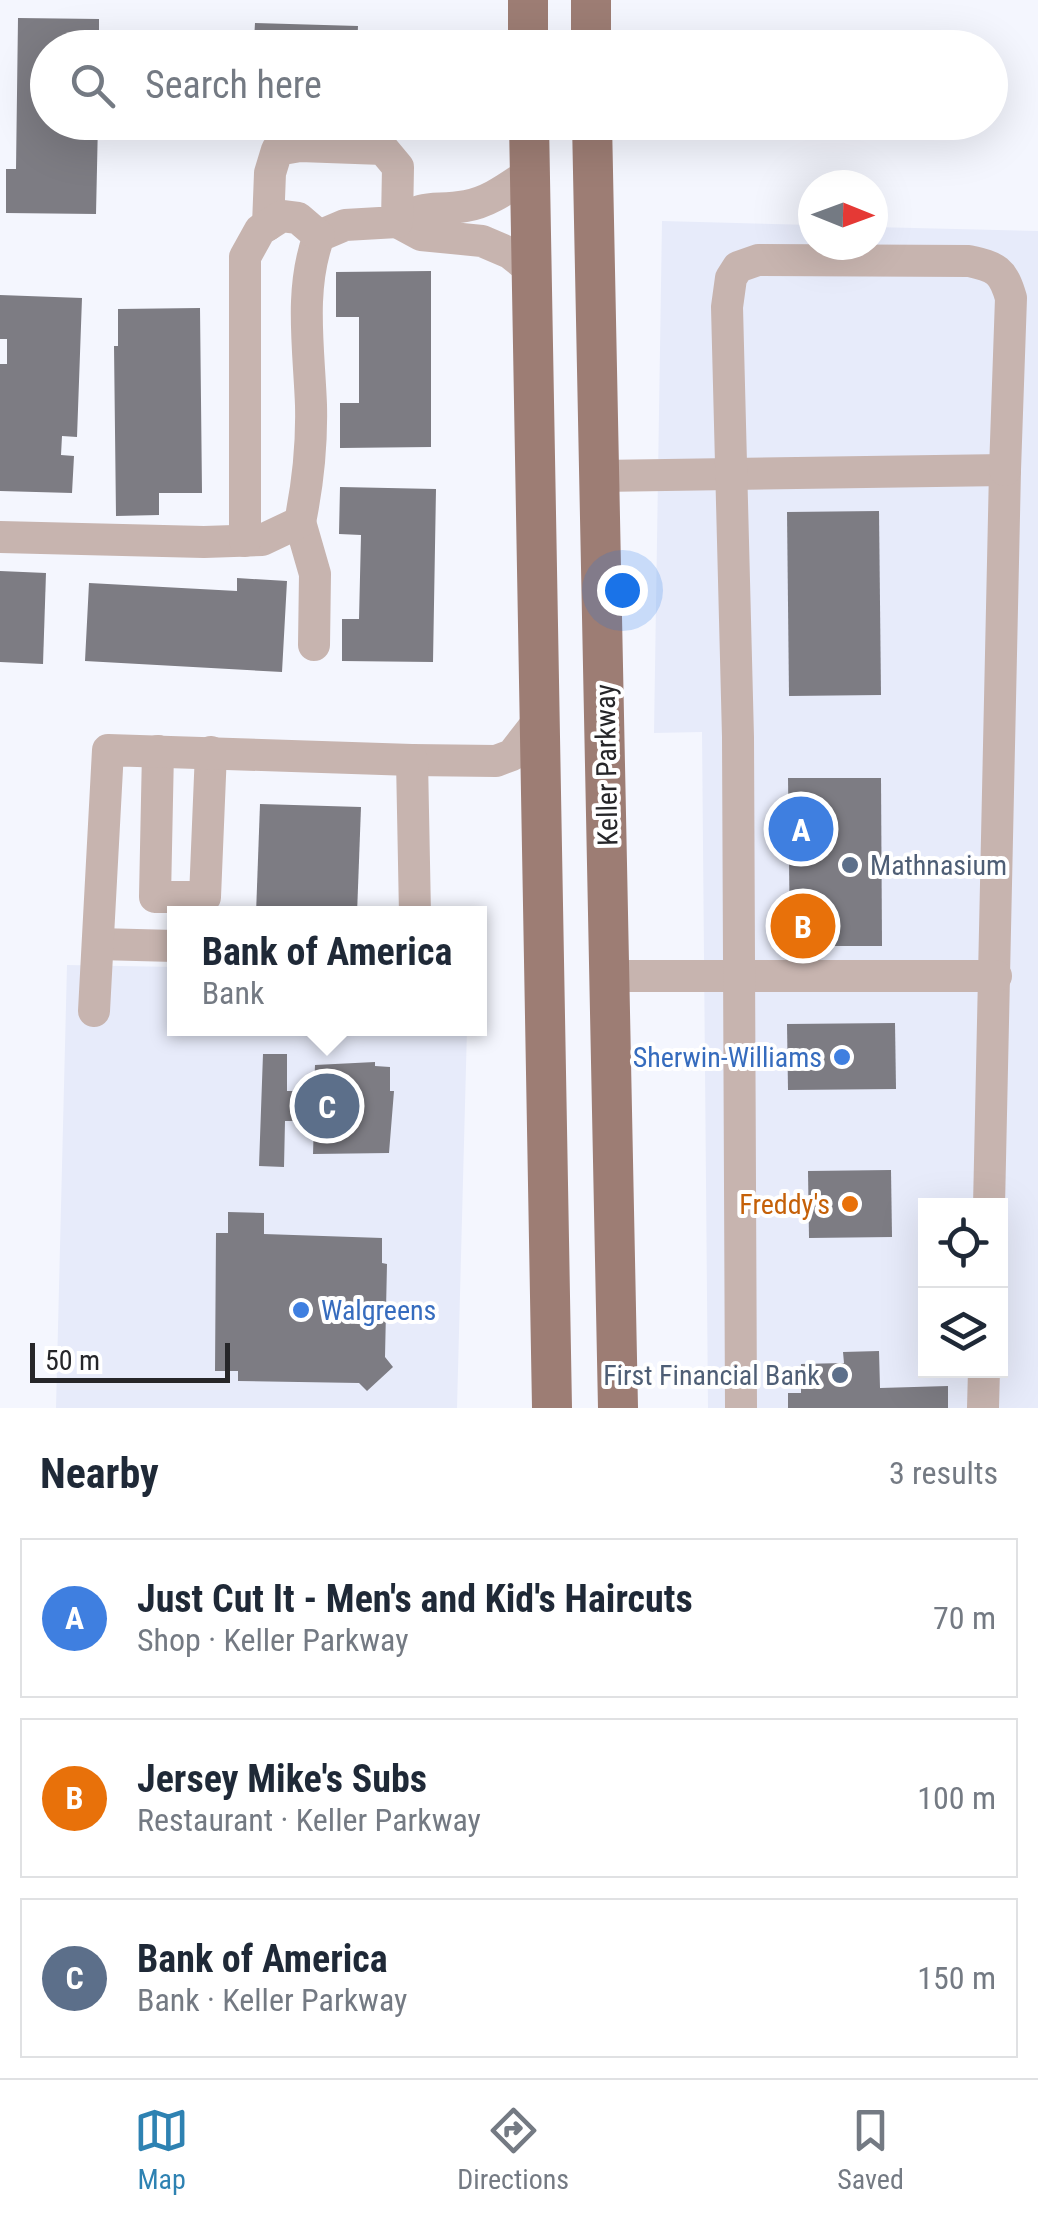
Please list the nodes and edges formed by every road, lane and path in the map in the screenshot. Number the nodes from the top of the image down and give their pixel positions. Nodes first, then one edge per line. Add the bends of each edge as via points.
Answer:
1 (528, 0) edge
2 (591, 0) edge
3 (528, 30) edge
4 (592, 30) edge
5 (529, 140) edge
6 (592, 140) edge
7 (530, 173) junction
8 (397, 222) junction
9 (268, 225) junction
10 (319, 236) junction
11 (532, 270) junction
12 (1005, 470) junction
13 (730, 472) junction
14 (600, 476) junction
15 (300, 522) junction
16 (0, 537) edge
17 (245, 541) junction
18 (314, 645) dead end
19 (540, 719) junction
20 (158, 750) junction
21 (211, 752) junction
22 (412, 760) junction
23 (415, 906) edge
24 (543, 915) junction
25 (98, 944) junction
26 (167, 946) edge
27 (737, 975) junction
28 (610, 976) junction
29 (996, 976) junction
30 (94, 1011) dead end
31 (989, 1198) edge
32 (984, 1378) edge
33 (552, 1408) edge
34 (618, 1408) edge
35 (741, 1408) edge
36 (983, 1408) edge

1 - 3 main road
2 - 4 main road
5 - 7 main road
6 - 14 main road, Keller Parkway
7 - 8 lane via 496,196 417,210
7 - 11 main road
8 - 9 lane via 398,167 383,149 300,146 277,150
8 - 10 lane via 345,225
8 - 11 lane via 422,235 482,241
9 - 10 lane via 282,216 298,218
9 - 17 lane via 245,257
10 - 15 lane via 310,260 309,478
11 - 19 main road
12 - 13 lane
12 - 13 lane via 1011,298 994,266 969,260 758,260 738,266 727,307
12 - 29 lane
13 - 14 lane
13 - 27 lane
14 - 28 main road, Keller Parkway
15 - 17 lane
15 - 18 lane via 315,574
16 - 17 lane
19 - 22 lane via 512,755
19 - 24 main road
20 - 21 lane
20 - 21 lane via 155,897 205,898
20 - 25 lane via 108,750
21 - 22 lane
22 - 23 lane
24 - 28 main road via 567,955 591,973
24 - 33 main road
25 - 26 lane
25 - 30 lane
27 - 28 lane
27 - 29 lane
27 - 35 lane
28 - 34 main road, Keller Parkway
29 - 31 lane
32 - 36 lane

